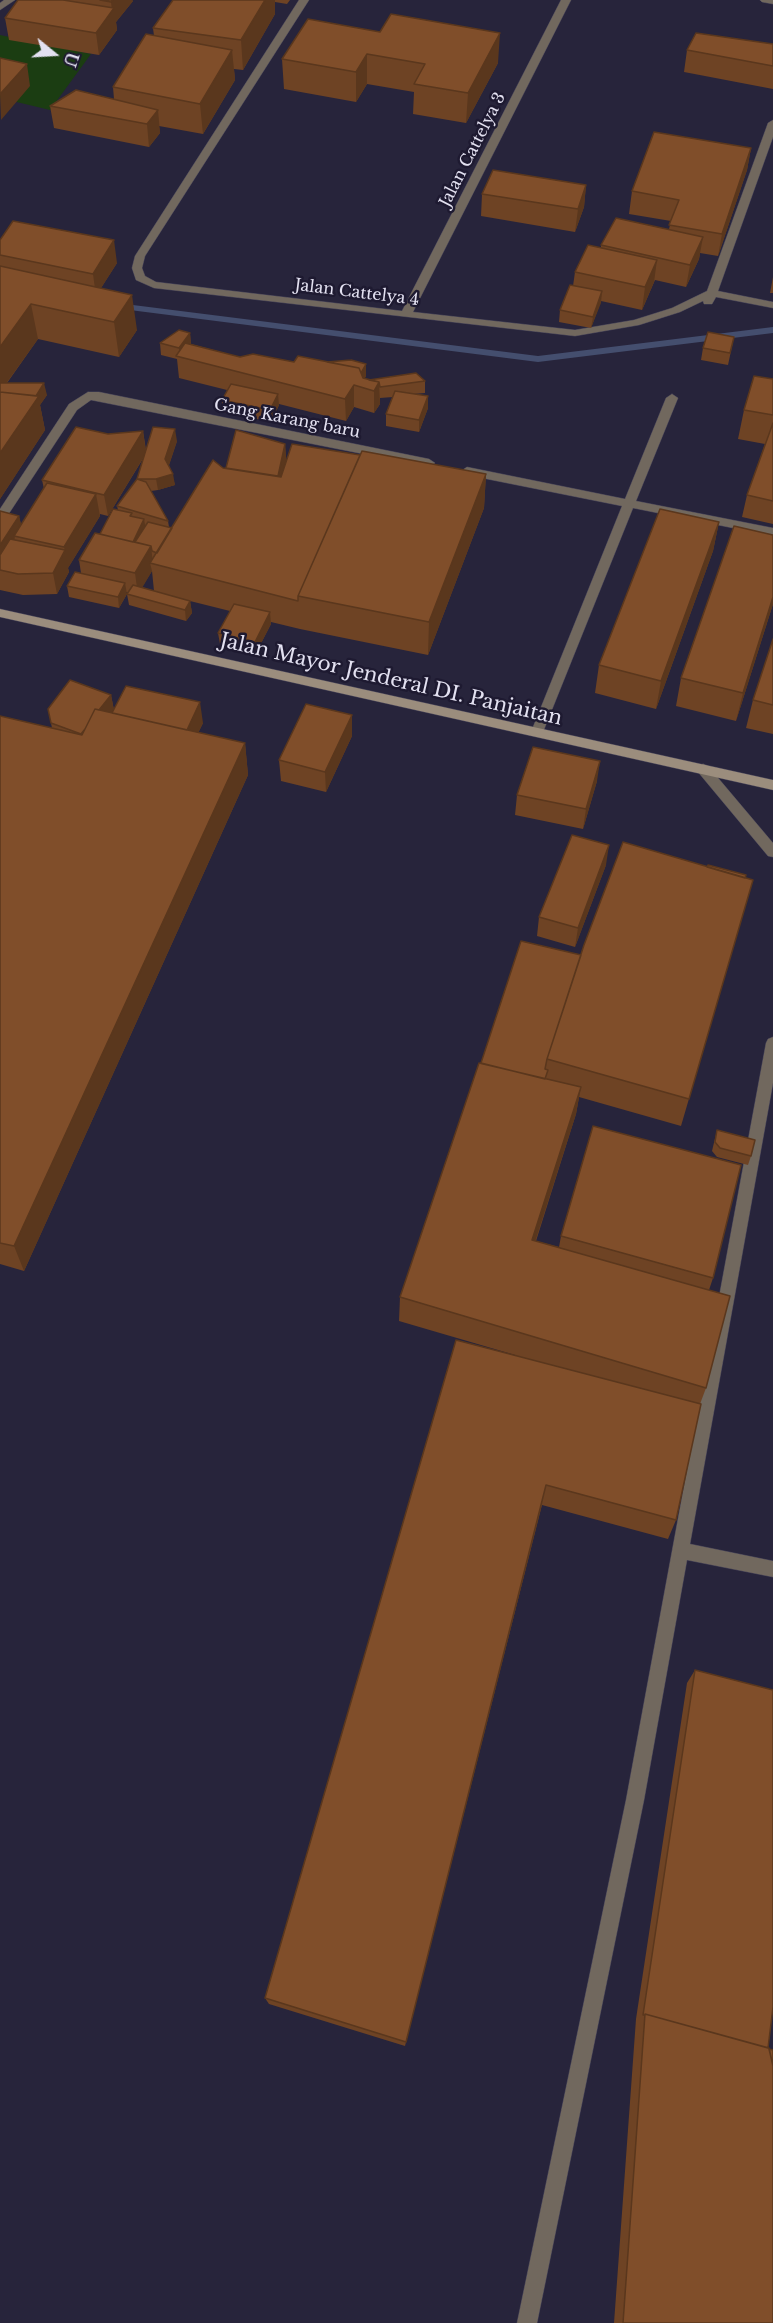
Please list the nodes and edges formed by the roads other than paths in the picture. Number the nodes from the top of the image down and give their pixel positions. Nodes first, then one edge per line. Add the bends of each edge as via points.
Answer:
1 (10, 0) edge
2 (304, 0) edge
3 (566, 0) edge
4 (765, 0) edge
5 (773, 1) edge
6 (0, 7) edge
7 (773, 123) edge
8 (712, 293) junction
9 (707, 305) dead end
10 (773, 305) edge
11 (406, 314) junction
12 (672, 398) dead end
13 (629, 503) junction
14 (0, 518) edge
15 (773, 532) edge
16 (0, 613) edge
17 (537, 732) junction
18 (703, 770) junction
19 (773, 785) edge
20 (773, 852) edge
21 (773, 1043) edge
22 (679, 1550) junction
23 (773, 1569) edge
24 (527, 2323) edge

1 - 6 street
2 - 11 street, Jalan Cattelya 4 via 140,256 140,278 154,285
3 - 11 street, Jalan Cattelya 3
4 - 5 street
7 - 8 street
8 - 9 street
8 - 10 street
8 - 11 street, Jalan Cattelya 4 via 635,323 575,333
12 - 13 street
13 - 14 street, Gang Karang baru via 88,396 74,407
13 - 15 street, Gang Karang baru
13 - 17 street
16 - 17 street, Jalan Mayor Jenderal DI. Panjaitan
17 - 18 street, Jalan Mayor Jenderal DI. Panjaitan
18 - 19 street, Jalan Mayor Jenderal DI. Panjaitan
18 - 20 street
21 - 22 street
22 - 23 street
22 - 24 street via 635,1800

